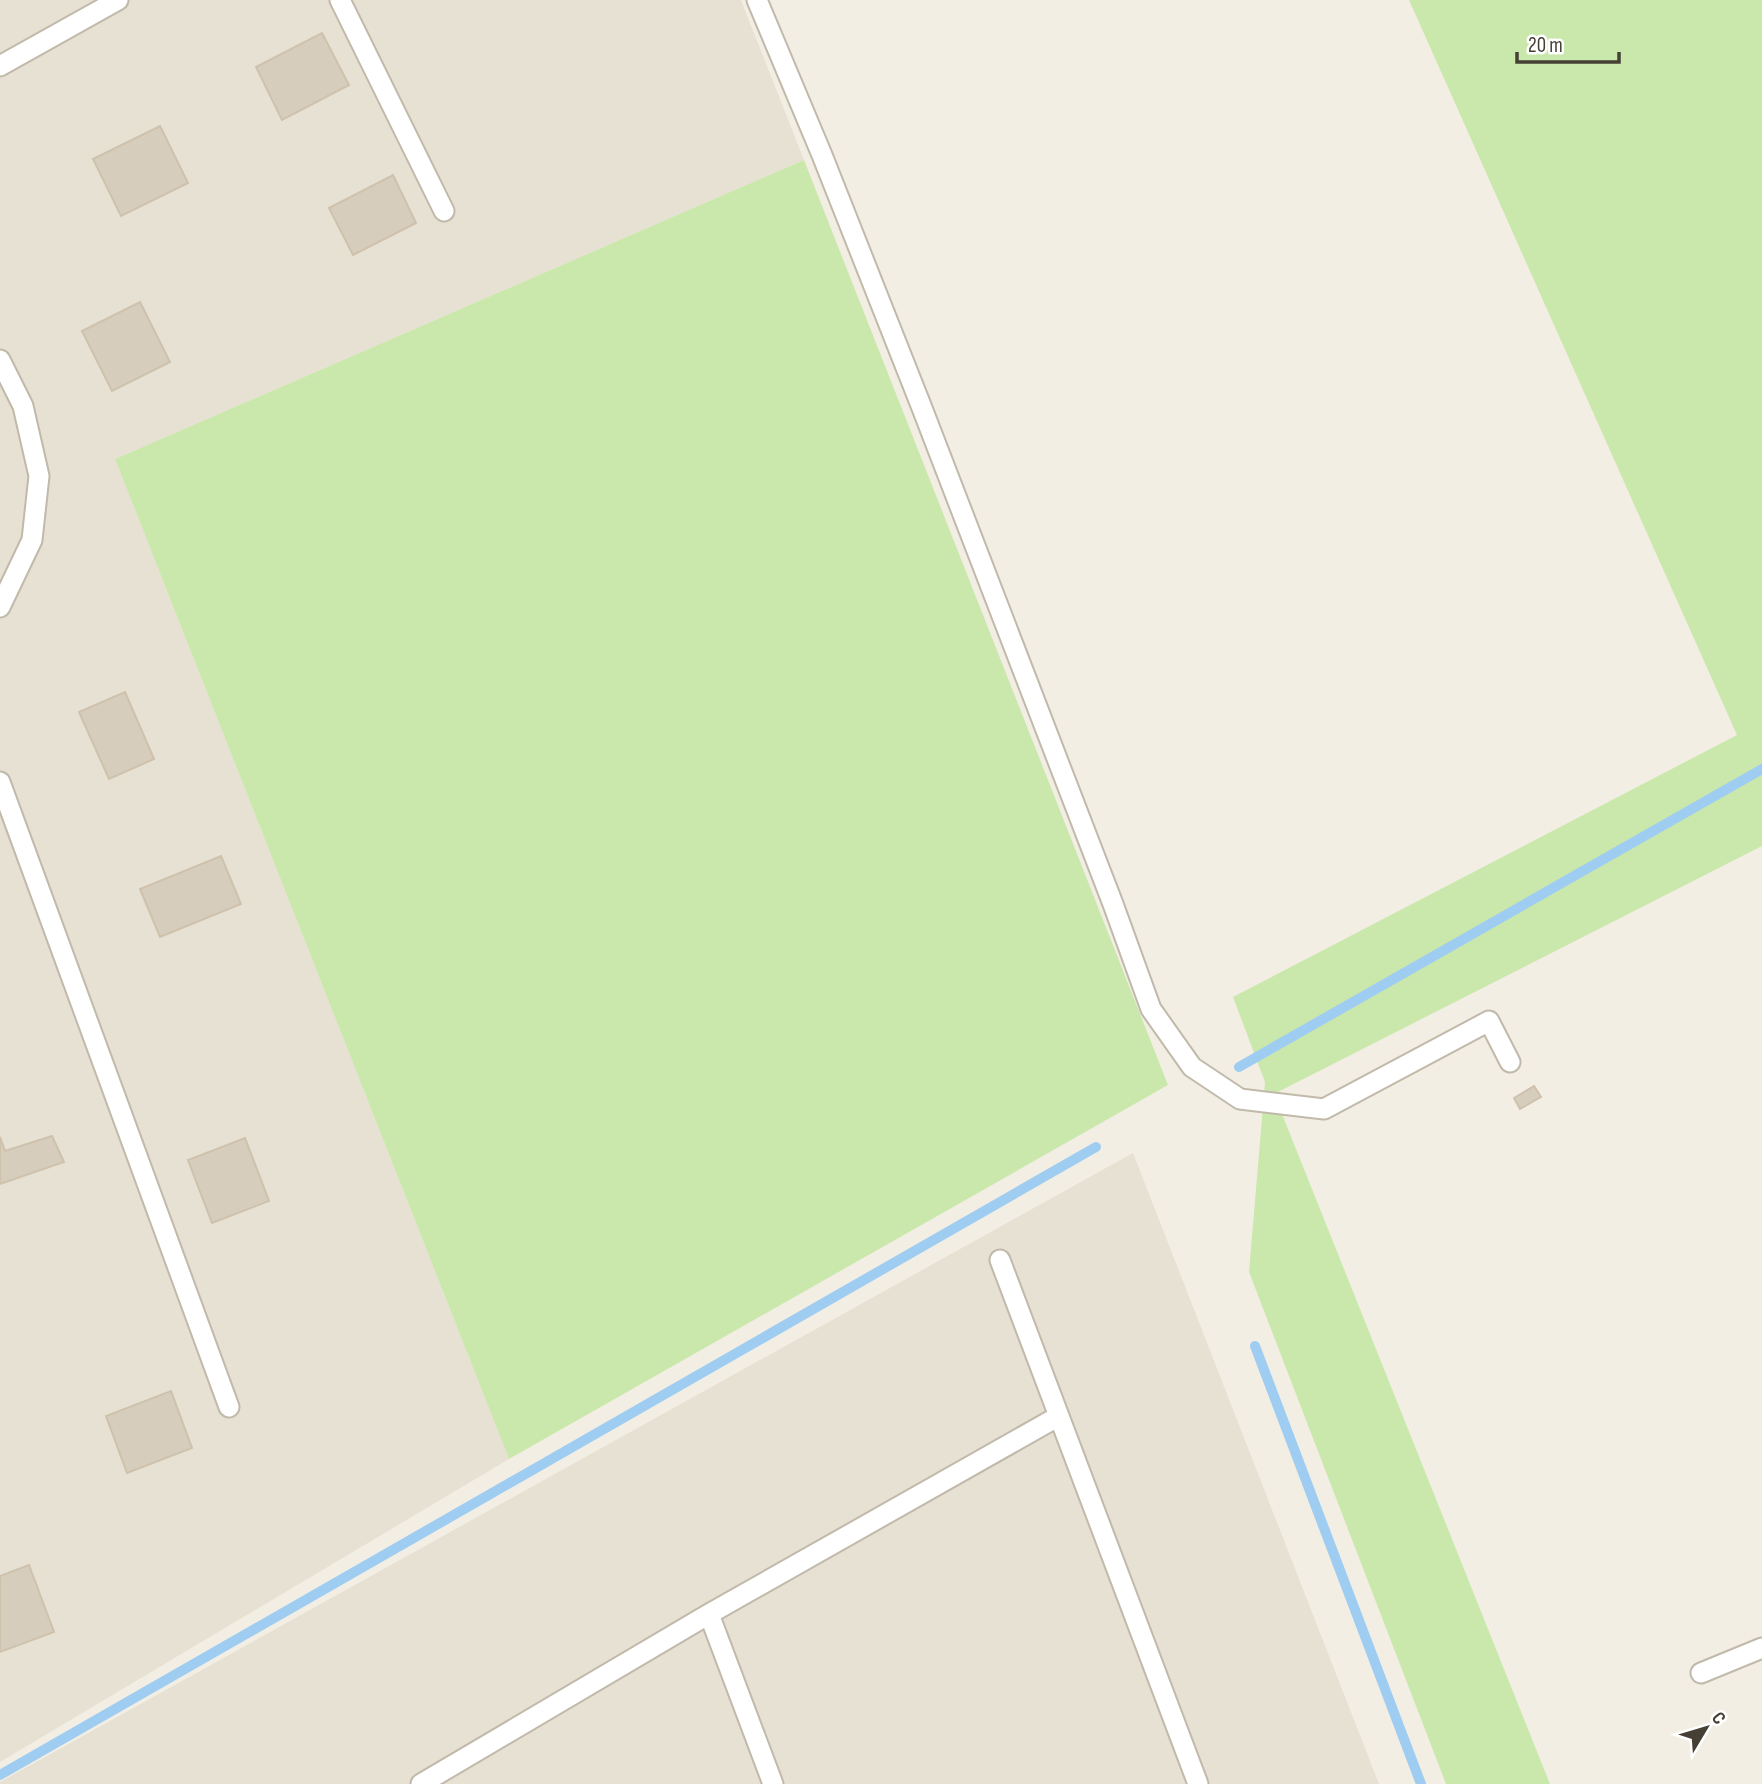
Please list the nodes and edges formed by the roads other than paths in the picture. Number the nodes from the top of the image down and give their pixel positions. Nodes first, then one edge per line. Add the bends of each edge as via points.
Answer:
1 (118, 0) edge
2 (340, 0) edge
3 (757, 0) edge
4 (0, 66) edge
5 (444, 211) dead end
6 (0, 360) edge
7 (0, 607) edge
8 (0, 782) edge
9 (1510, 1062) dead end
10 (1000, 1260) dead end
11 (229, 1407) dead end
12 (1059, 1416) junction
13 (709, 1614) junction
14 (1762, 1648) edge
15 (1702, 1673) dead end
16 (421, 1784) edge
17 (774, 1784) edge
18 (1198, 1784) edge

1 - 4 lane
2 - 5 lane
3 - 9 lane via 922,408 1151,1009 1192,1067 1240,1099 1324,1109 1489,1021
6 - 7 lane via 23,407 39,476 32,540
8 - 11 lane
10 - 12 lane
12 - 13 lane
12 - 18 lane
13 - 16 lane
13 - 17 lane
14 - 15 lane

